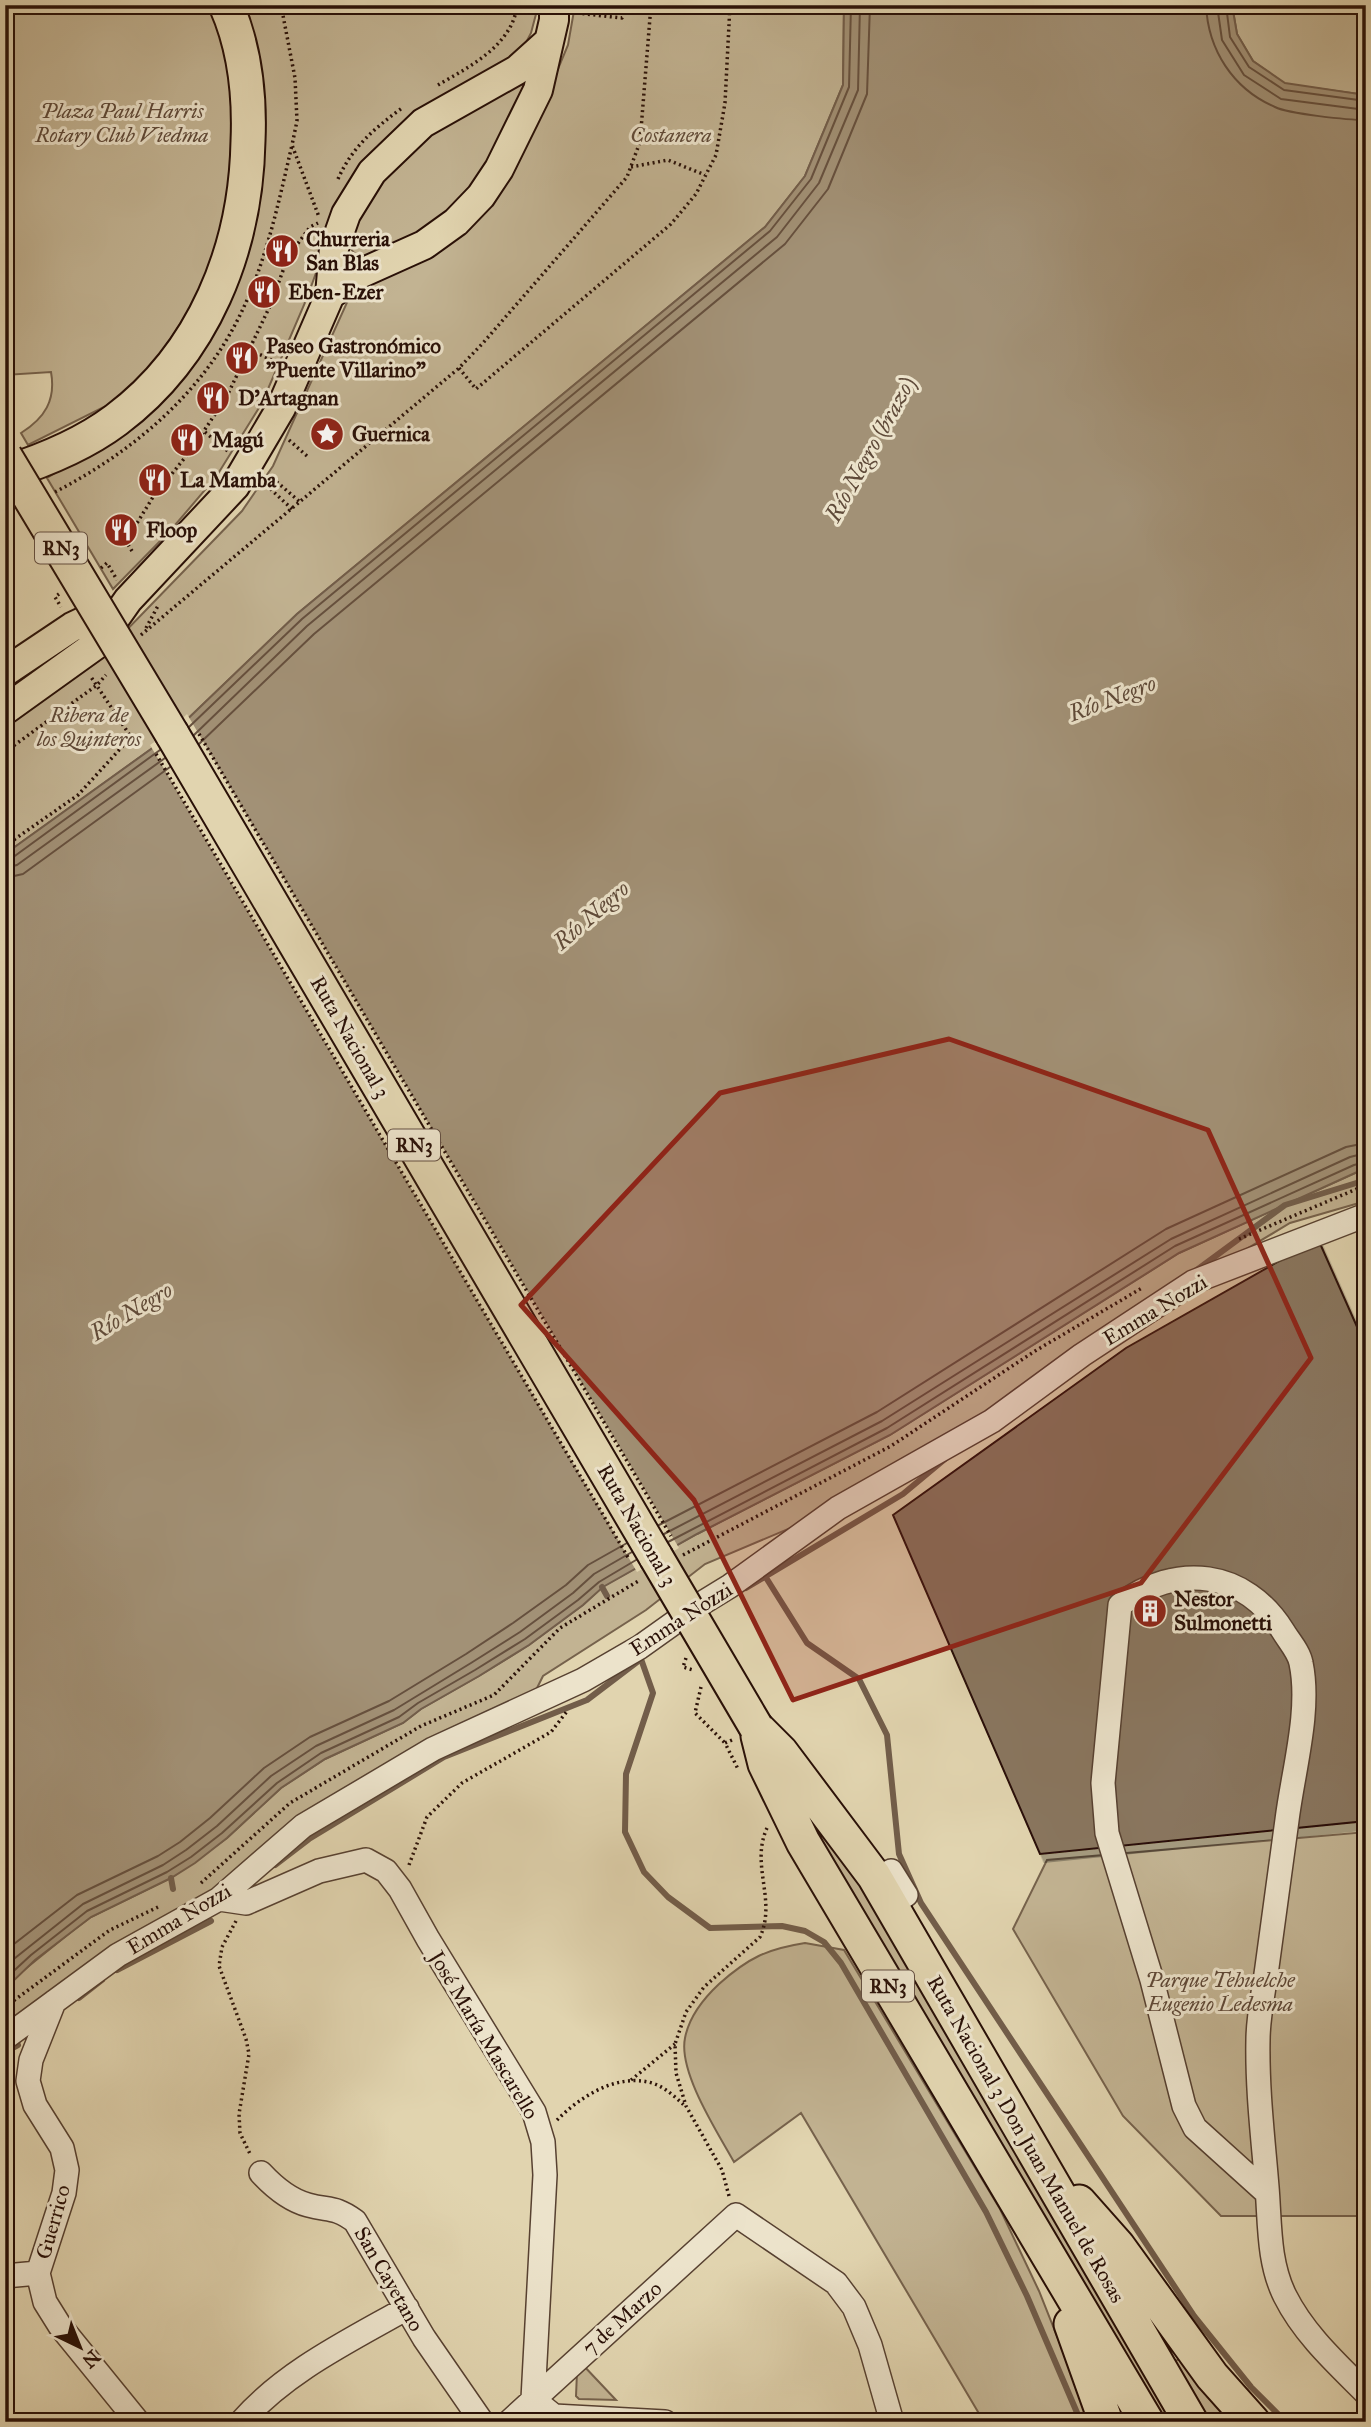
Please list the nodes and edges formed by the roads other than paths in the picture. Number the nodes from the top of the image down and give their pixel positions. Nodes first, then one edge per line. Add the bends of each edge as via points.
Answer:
1 (226, 5) edge
2 (554, 8) edge
3 (549, 41) junction
4 (330, 295) junction
5 (5, 456) edge
6 (5, 473) edge
7 (126, 619) junction
8 (5, 672) edge
9 (5, 710) edge
10 (1366, 1215) edge
11 (756, 1727) junction
12 (891, 1871) dead end
13 (219, 1899) junction
14 (890, 1904) junction
15 (54, 2002) junction
16 (5, 2038) edge
17 (1027, 2142) junction
18 (261, 2174) road end
19 (1267, 2193) junction
20 (1038, 2237) junction
21 (38, 2273) junction
22 (5, 2276) edge
23 (407, 2308) junction
24 (1366, 2393) edge
25 (533, 2399) junction
26 (554, 2419) edge
27 (138, 2422) edge
28 (241, 2422) edge
29 (482, 2422) edge
30 (509, 2422) edge
31 (665, 2422) edge
32 (892, 2422) edge
33 (1106, 2422) edge
34 (1147, 2422) edge
35 (1191, 2422) edge
36 (1253, 2422) edge

1 - 6 highway via 244,67 248,165 239,223 206,317 154,387 115,421 78,443
2 - 3 main road
3 - 4 main road via 538,90 481,196 424,245 355,276
3 - 4 main road via 517,70 423,123 372,172 346,215 334,248
4 - 7 main road via 281,408 235,486
5 - 11 highway, Ruta Nacional 3 / RN3, bridge
7 - 8 main road via 91,618
7 - 9 main road via 97,644 91,661
10 - 13 street, Emma Nozzi via 1193,1282 1082,1354 992,1421 838,1508 640,1647 583,1680 413,1759 303,1826
11 - 14 highway, Ruta Nacional 3 Don Juan Manuel de Rosas / RN3 via 781,1752
11 - 20 highway, Ruta Nacional 3 Don Juan Manuel de Rosas / RN3 via 765,1764 803,1842
12 - 14 street via 906,1895
13 - 15 street, Emma Nozzi via 118,1955
13 - 25 street, José María Mascarello via 246,1903 319,1871 366,1860 386,1871 400,1889 534,2112 543,2142
14 - 17 highway, Ruta Nacional 3 Don Juan Manuel de Rosas / RN3
15 - 16 street, Emma Nozzi
15 - 21 street, Guerrico via 31,2060 28,2081 35,2105 62,2148 67,2171
17 - 35 highway, Ruta Nacional 3 Don Juan Manuel de Rosas / RN3
17 - 36 highway via 1118,2246 1212,2376
18 - 23 street, San Cayetano via 293,2200 340,2210 355,2221
19 - 19 street via 1258,2038 1306,1699 1301,1660 1274,1616 1242,1590 1216,1578 1168,1579 1138,1591 1120,1605 1102,1783 1107,1833 1184,2106 1195,2128
19 - 24 street via 1273,2260 1284,2295 1315,2341
20 - 33 highway
20 - 34 highway, Ruta Nacional 3 Don Juan Manuel de Rosas / RN3
21 - 22 street
21 - 27 street, Guerrico via 45,2302 60,2326
23 - 28 street via 318,2358
23 - 29 street, San Cayetano
25 - 26 street
25 - 30 street, 7 de Marzo
25 - 32 street, 7 de Marzo via 736,2215 836,2283 854,2306
26 - 31 street

